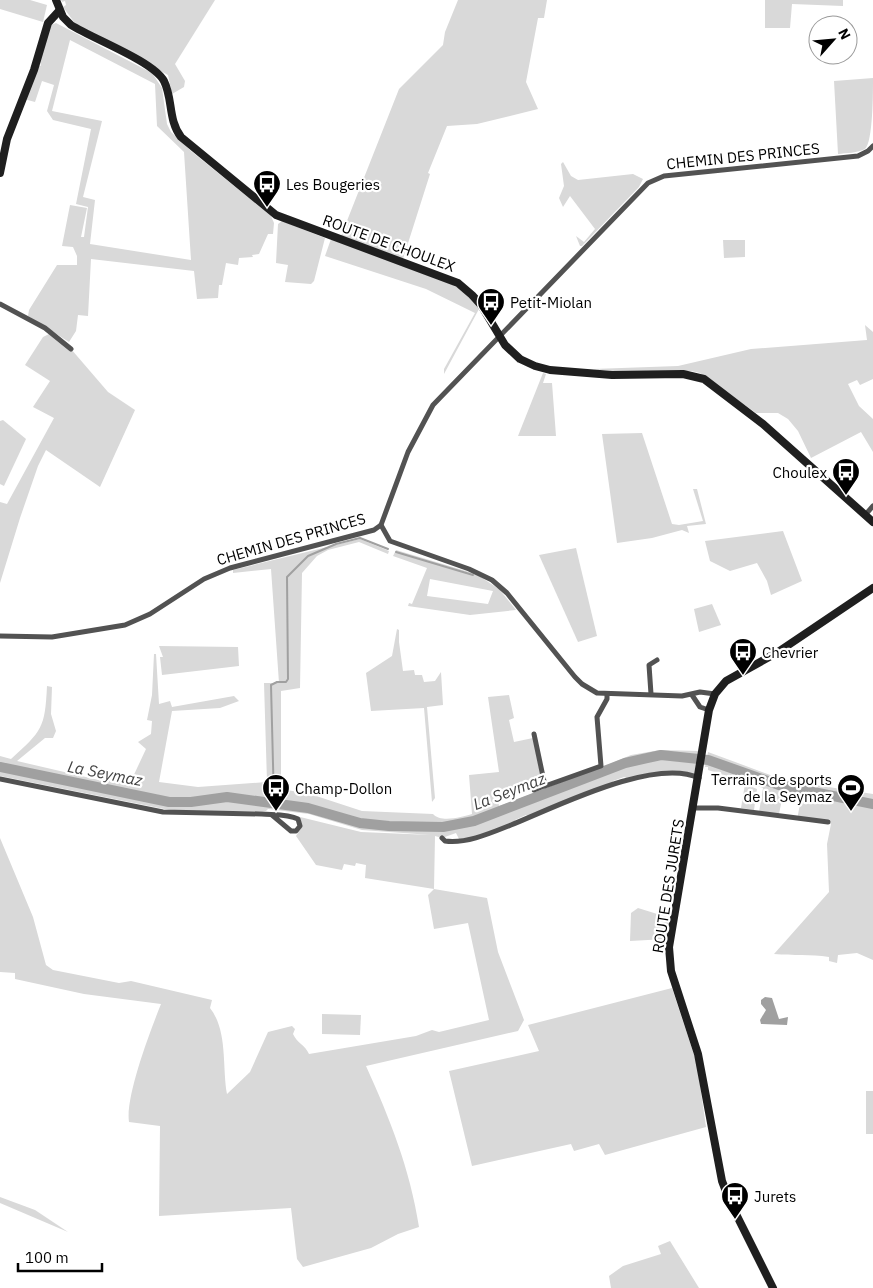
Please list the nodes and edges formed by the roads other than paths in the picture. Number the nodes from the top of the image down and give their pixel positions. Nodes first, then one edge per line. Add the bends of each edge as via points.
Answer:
1 (56, 0) edge
2 (59, 11) junction
3 (873, 146) edge
4 (0, 173) edge
5 (0, 304) edge
6 (497, 336) junction
7 (71, 349) dead end
8 (873, 506) edge
9 (866, 514) junction
10 (873, 522) edge
11 (381, 525) junction
12 (873, 588) edge
13 (0, 636) edge
14 (657, 660) dead end
15 (607, 694) junction
16 (651, 694) junction
17 (715, 694) junction
18 (692, 695) junction
19 (709, 710) junction
20 (534, 734) dead end
21 (0, 779) edge
22 (699, 779) junction
23 (544, 786) junction
24 (534, 790) dead end
25 (694, 808) junction
26 (272, 815) junction
27 (828, 822) dead end
28 (442, 838) dead end
29 (773, 1288) edge

1 - 2 street, ROUTE DE CHOULEX
2 - 4 street via 48,22 34,70 7,139
2 - 6 street, ROUTE DE CHOULEX via 72,26 155,71 166,87 172,121 181,137 271,211 282,218 458,283 476,298
3 - 6 street, CHEMIN DES PRINCES via 858,156 664,176 652,180
5 - 7 street via 45,328
6 - 9 street, ROUTE DE CHOULEX via 520,359 544,369 619,375 683,374 704,379 763,424
6 - 11 street, CHEMIN DES PRINCES via 429,410 408,452
8 - 9 street
9 - 10 street, ROUTE DE CHOULEX
11 - 13 street, CHEMIN DES PRINCES via 368,532 218,572 150,614 125,625 52,637
11 - 15 street via 390,541 492,580 508,593 582,684
12 - 17 street, ROUTE DES JURETS via 778,652 729,679
14 - 16 street via 649,665
15 - 16 street
15 - 23 street via 597,717 602,766
16 - 18 street
17 - 18 street via 700,692
17 - 19 street, ROUTE DES JURETS
18 - 19 street via 700,707
19 - 22 street, ROUTE DES JURETS
20 - 23 street
21 - 26 street via 163,812
22 - 25 street, ROUTE DES JURETS
22 - 28 street via 680,773 642,775 492,832 458,841 444,841
23 - 24 street
25 - 27 street
25 - 29 street, ROUTE DES JURETS via 670,939 670,963 698,1054 721,1178
26 - 26 street via 294,831 300,826 293,817

